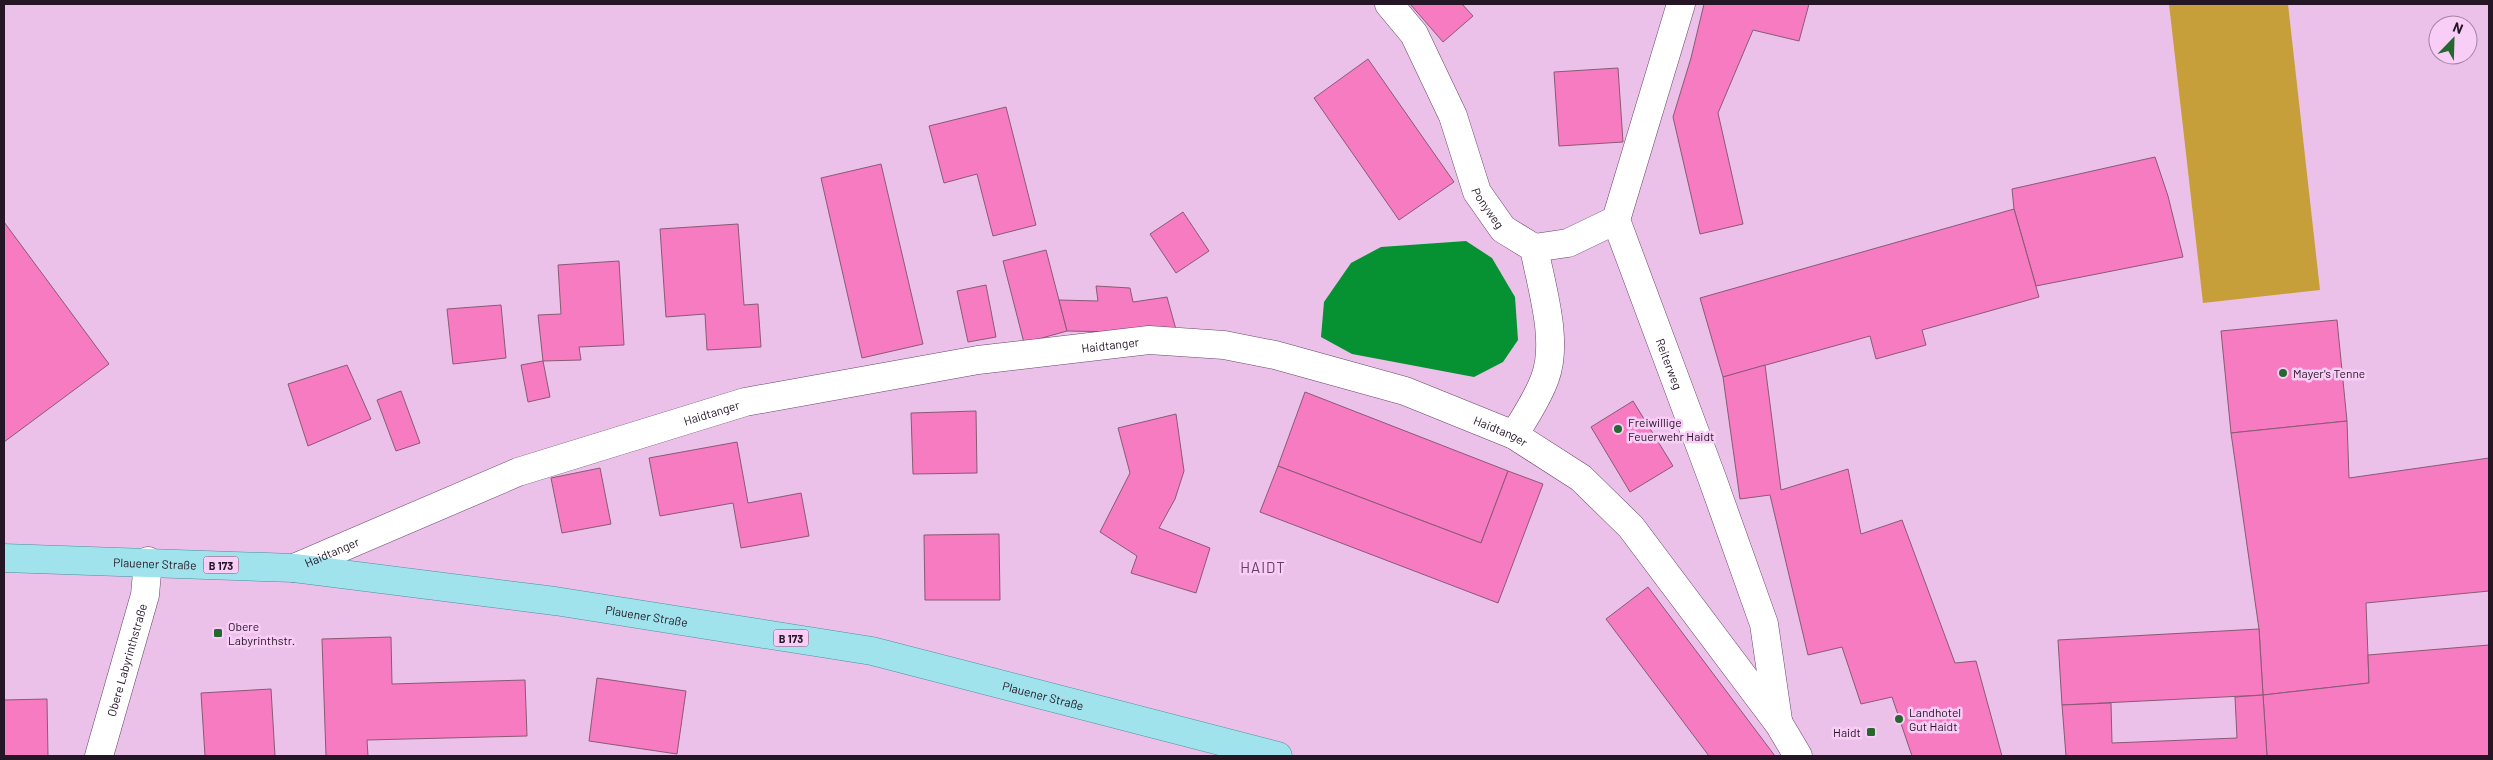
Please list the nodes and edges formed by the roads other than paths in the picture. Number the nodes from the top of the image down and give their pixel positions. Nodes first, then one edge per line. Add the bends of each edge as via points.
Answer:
1 (1389, 4) edge
2 (1681, 4) edge
3 (1616, 220) junction
4 (1534, 248) junction
5 (1514, 435) junction
6 (4, 558) edge
7 (148, 561) junction
8 (294, 568) junction
9 (1779, 724) junction
10 (99, 756) edge
11 (1278, 756) edge
12 (1798, 756) edge

1 - 4 street, Ponyweg via 1414,34 1453,116 1477,192 1503,229
2 - 3 street
3 - 4 street via 1568,243
3 - 9 street, Reiterweg via 1764,624
4 - 5 street via 1550,350 1546,377
5 - 8 street, Haidtanger via 1405,391 1275,355 1224,345 1148,340 978,360 745,402 518,472
5 - 9 street, Haidtanger via 1580,478 1631,527
6 - 7 main road, Plauener Straße / B 173
7 - 8 main road, Plauener Straße / B 173
7 - 10 street, Obere Labyrinthstraße via 145,595
8 - 11 main road, Plauener Straße / B 173 via 555,601 872,651
9 - 12 street, Haidtanger

